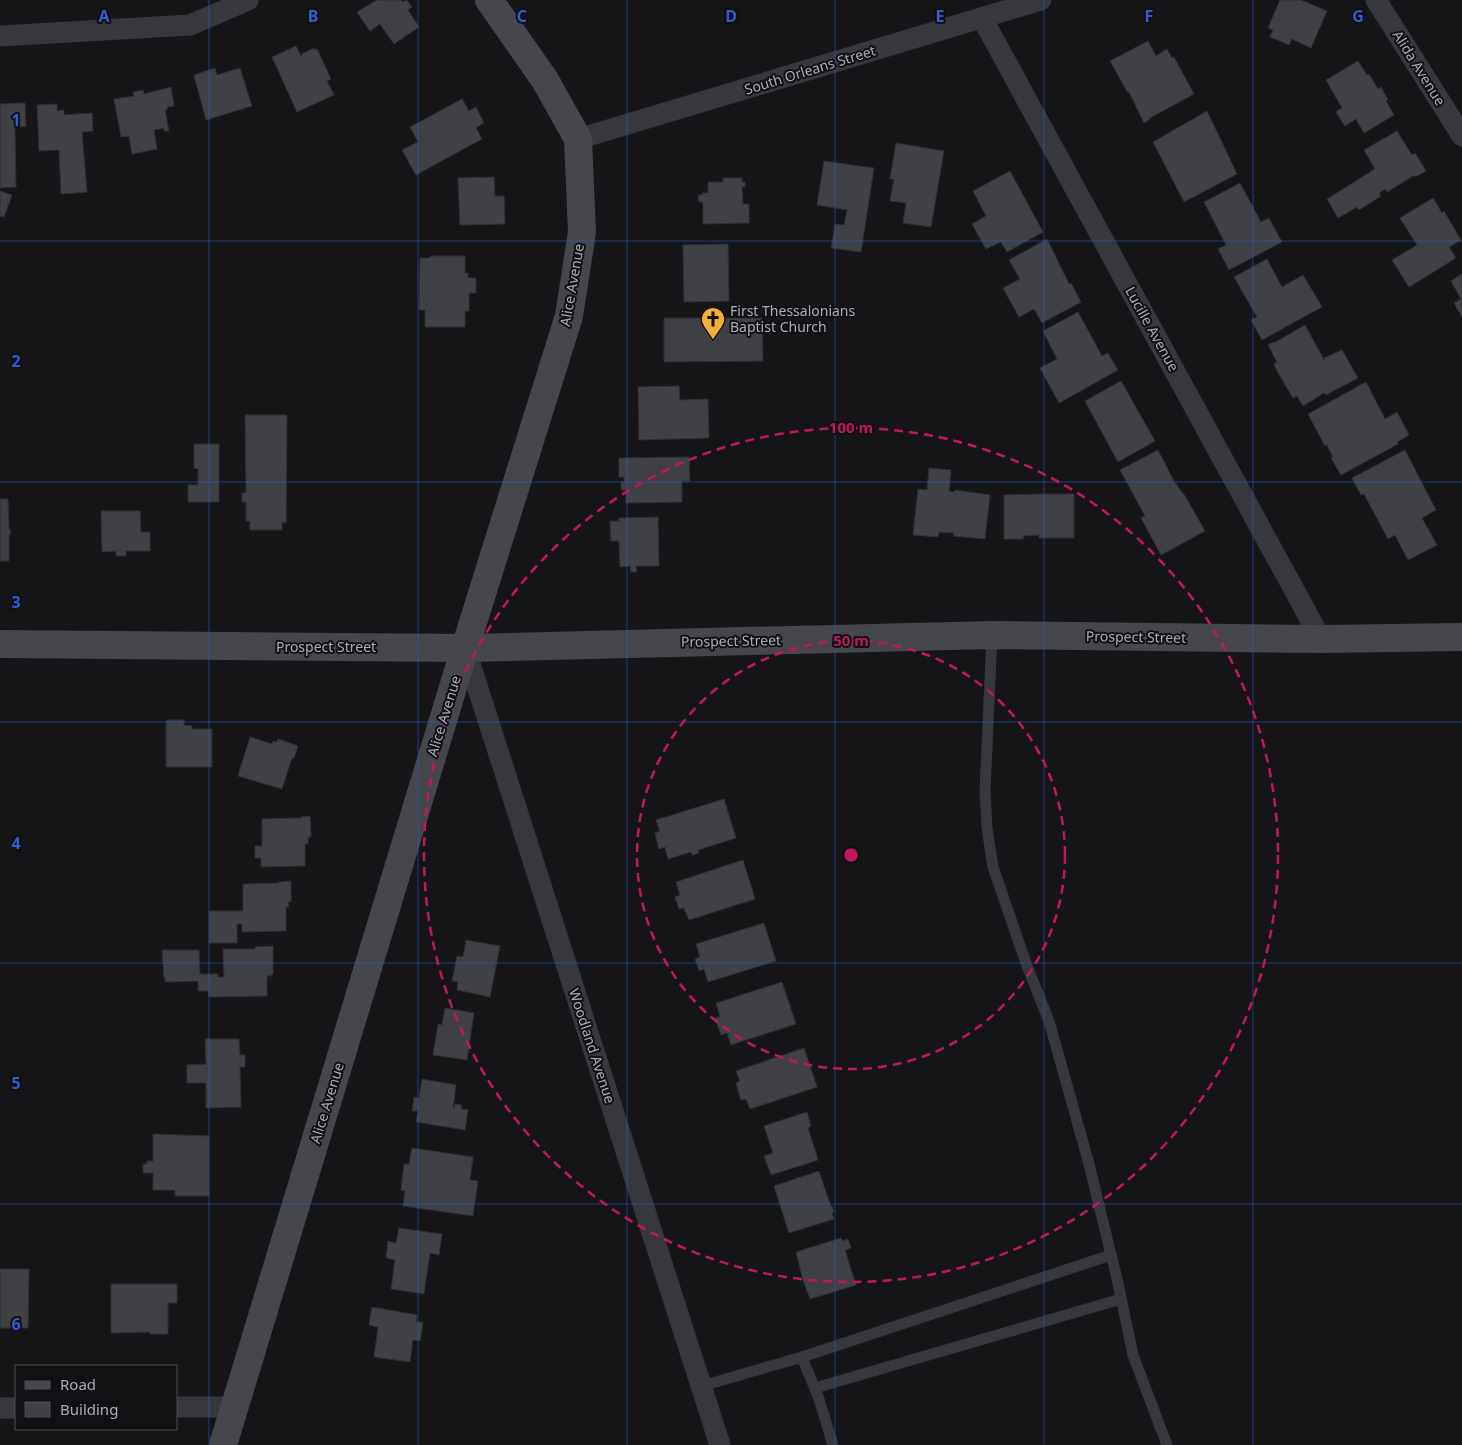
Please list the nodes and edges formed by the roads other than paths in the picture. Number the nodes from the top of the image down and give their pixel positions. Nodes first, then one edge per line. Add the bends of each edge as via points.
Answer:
1 (248, 0) edge
2 (489, 0) edge
3 (1042, 0) edge
4 (1376, 0) edge
5 (982, 18) junction
6 (0, 36) edge
7 (1462, 136) edge
8 (578, 139) junction
9 (992, 635) junction
10 (1462, 637) edge
11 (1321, 639) junction
12 (0, 644) edge
13 (465, 648) junction
14 (1111, 1255) junction
15 (1121, 1298) junction
16 (802, 1357) junction
17 (702, 1386) junction
18 (814, 1388) junction
19 (178, 1407) edge
20 (235, 1407) junction
21 (0, 1408) edge
22 (15, 1408) edge
23 (223, 1445) edge
24 (720, 1445) edge
25 (833, 1445) edge
26 (1167, 1445) edge

1 - 6 street via 190,24
2 - 8 street, Alice Avenue via 545,80
3 - 5 street, South Orleans Street
4 - 7 street, Alida Avenue
5 - 8 street, South Orleans Street
5 - 11 street, Lucille Avenue
8 - 13 street, Alice Avenue via 582,232 569,316
9 - 11 street, Prospect Street
9 - 13 street, Prospect Street
9 - 14 lane via 985,791 993,867 1049,1021
10 - 11 street, Prospect Street
12 - 13 street, Prospect Street
13 - 17 street, Woodland Avenue
13 - 20 street, Alice Avenue
14 - 15 lane
14 - 16 lane
15 - 18 lane
15 - 26 lane via 1133,1355
16 - 17 lane
16 - 18 lane
17 - 24 street, Woodland Avenue
18 - 25 lane
19 - 20 street
20 - 23 street, Alice Avenue
21 - 22 street

